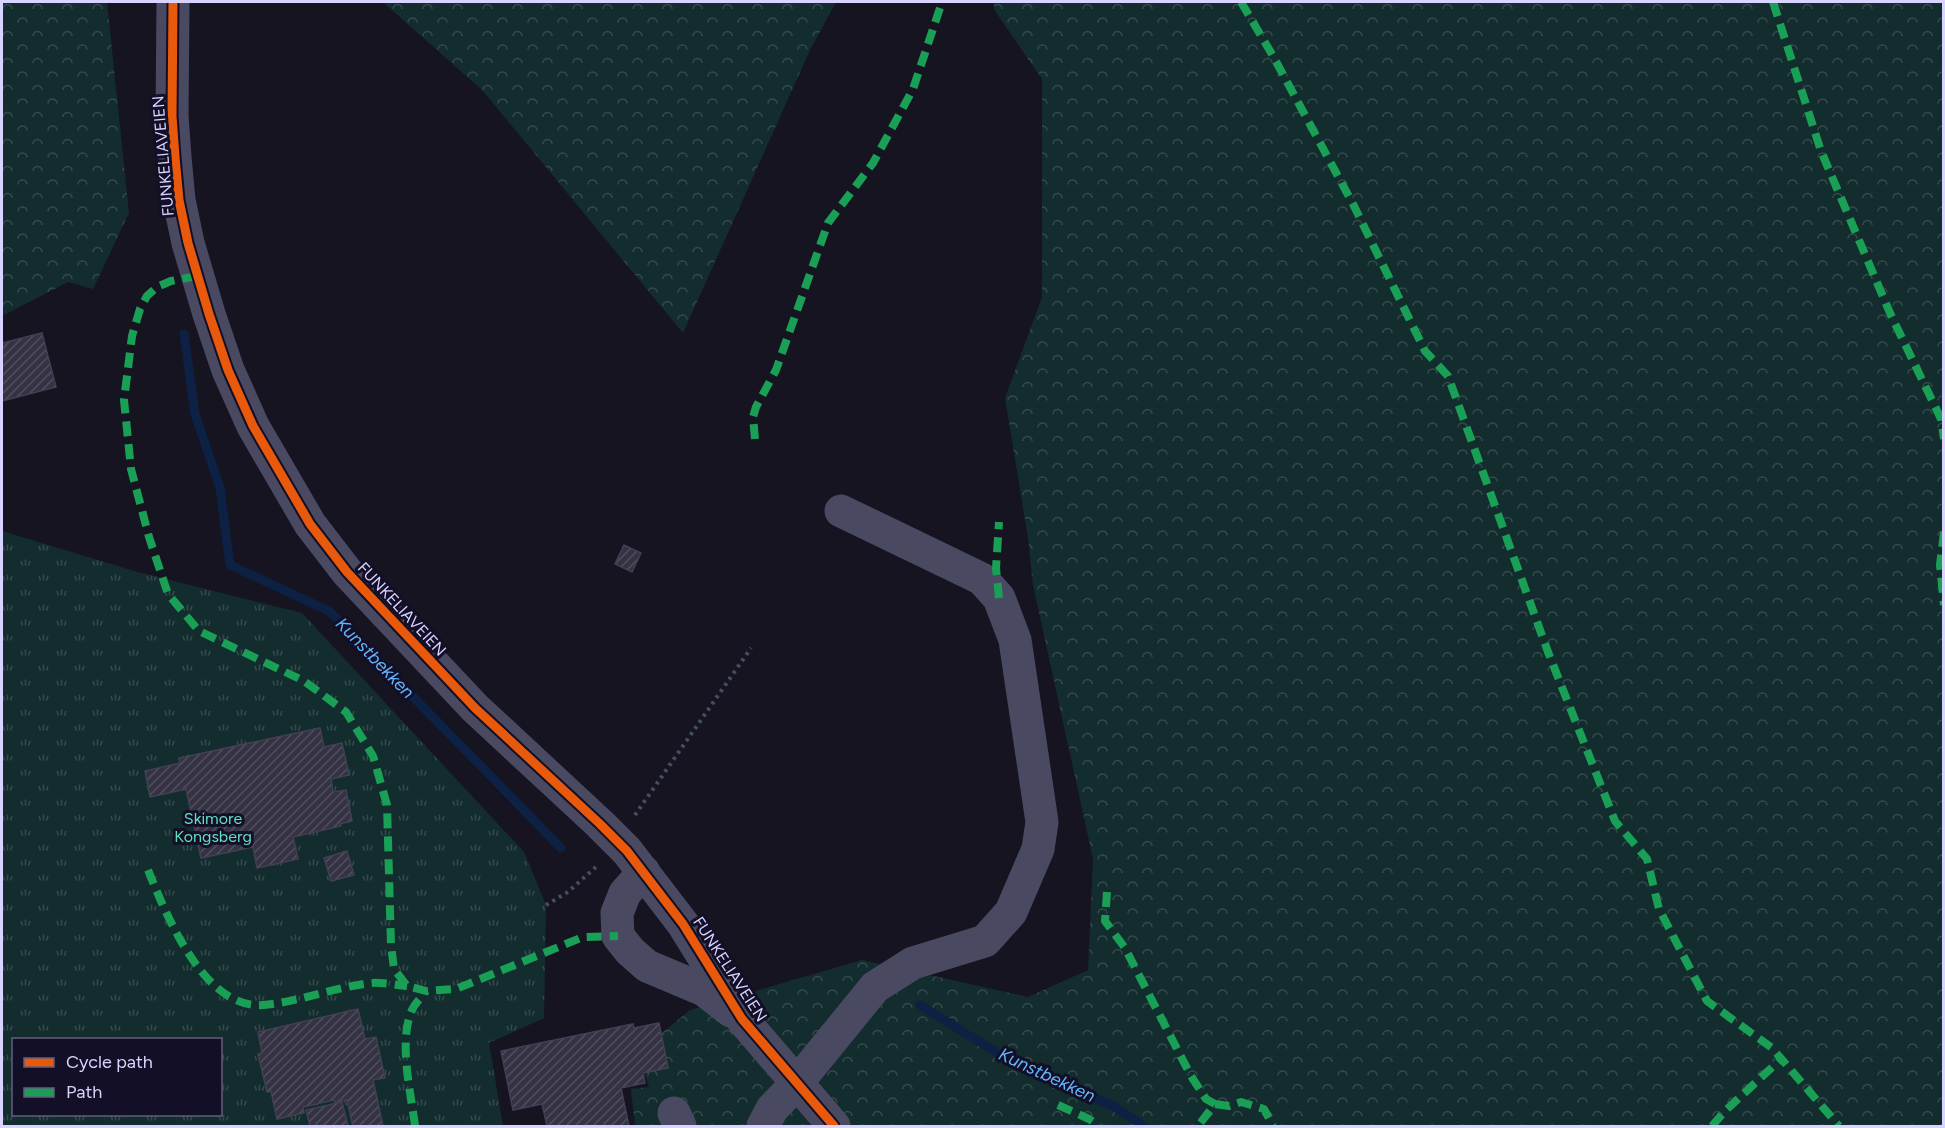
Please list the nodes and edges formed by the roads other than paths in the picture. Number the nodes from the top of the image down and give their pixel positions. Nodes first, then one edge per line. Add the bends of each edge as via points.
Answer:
1 (173, 2) edge
2 (842, 511) dead end
3 (644, 872) junction
4 (742, 1019) junction
5 (796, 1084) junction
6 (764, 1126) edge
7 (834, 1126) edge

1 - 3 street, FUNKELIAVEIEN via 172,116 179,200 208,314 254,426 310,524 347,572 475,708 616,840
2 - 5 street via 982,579 999,598 1014,640 1042,822 1038,849 1011,912 985,941 913,963 875,987
3 - 4 street, FUNKELIAVEIEN via 683,924
3 - 4 street via 621,903 617,913 618,936 647,966 704,990
4 - 5 street, FUNKELIAVEIEN
5 - 6 street via 772,1109
5 - 7 street, FUNKELIAVEIEN

